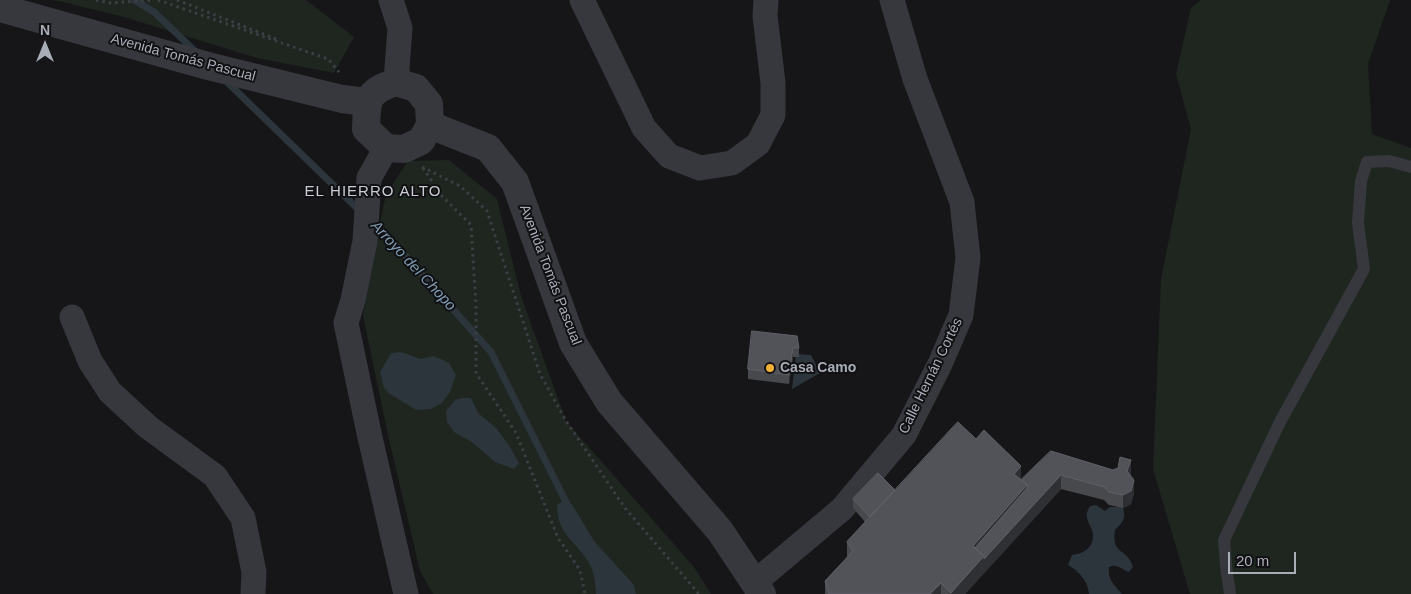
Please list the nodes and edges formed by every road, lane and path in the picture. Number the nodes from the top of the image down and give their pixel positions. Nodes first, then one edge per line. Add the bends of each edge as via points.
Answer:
1 (96, 0) edge
2 (154, 0) edge
3 (158, 0) edge
4 (177, 0) edge
5 (391, 0) edge
6 (582, 0) edge
7 (766, 0) edge
8 (892, 0) edge
9 (0, 8) edge
10 (396, 82) junction
11 (367, 102) junction
12 (430, 125) junction
13 (386, 148) junction
14 (1411, 167) edge
15 (72, 317) dead end
16 (758, 588) edge
17 (253, 594) edge
18 (406, 594) edge
19 (586, 594) edge
20 (699, 594) edge
21 (1230, 594) edge

1 - 2 path via 109,3
3 - 4 path via 328,59
5 - 10 street via 400,28
6 - 7 street via 644,128 669,156 700,168 732,163 758,144 773,115
8 - 16 street, Calle Hernán Cortés via 914,79 962,202 968,258 961,316 904,434 842,509
9 - 11 street, Avenida Tomás Pascual via 208,66 342,99
10 - 11 street via 378,88
10 - 12 street via 416,88 429,104
11 - 13 street via 366,129
12 - 13 street via 420,140 404,149
12 - 16 street, Avenida Tomás Pascual via 488,148 515,182 573,342 609,402 720,531
13 - 18 street via 369,178 365,241 346,323
14 - 21 lane via 1389,161 1367,162 1361,182 1358,223 1364,269 1280,422 1224,540
15 - 17 street via 90,360 110,392 148,427 215,476 234,504 243,518 254,572
19 - 20 path via 580,570 558,538 516,433 476,373 472,225 442,196 423,168 460,186 487,211 540,374 566,421 625,508

